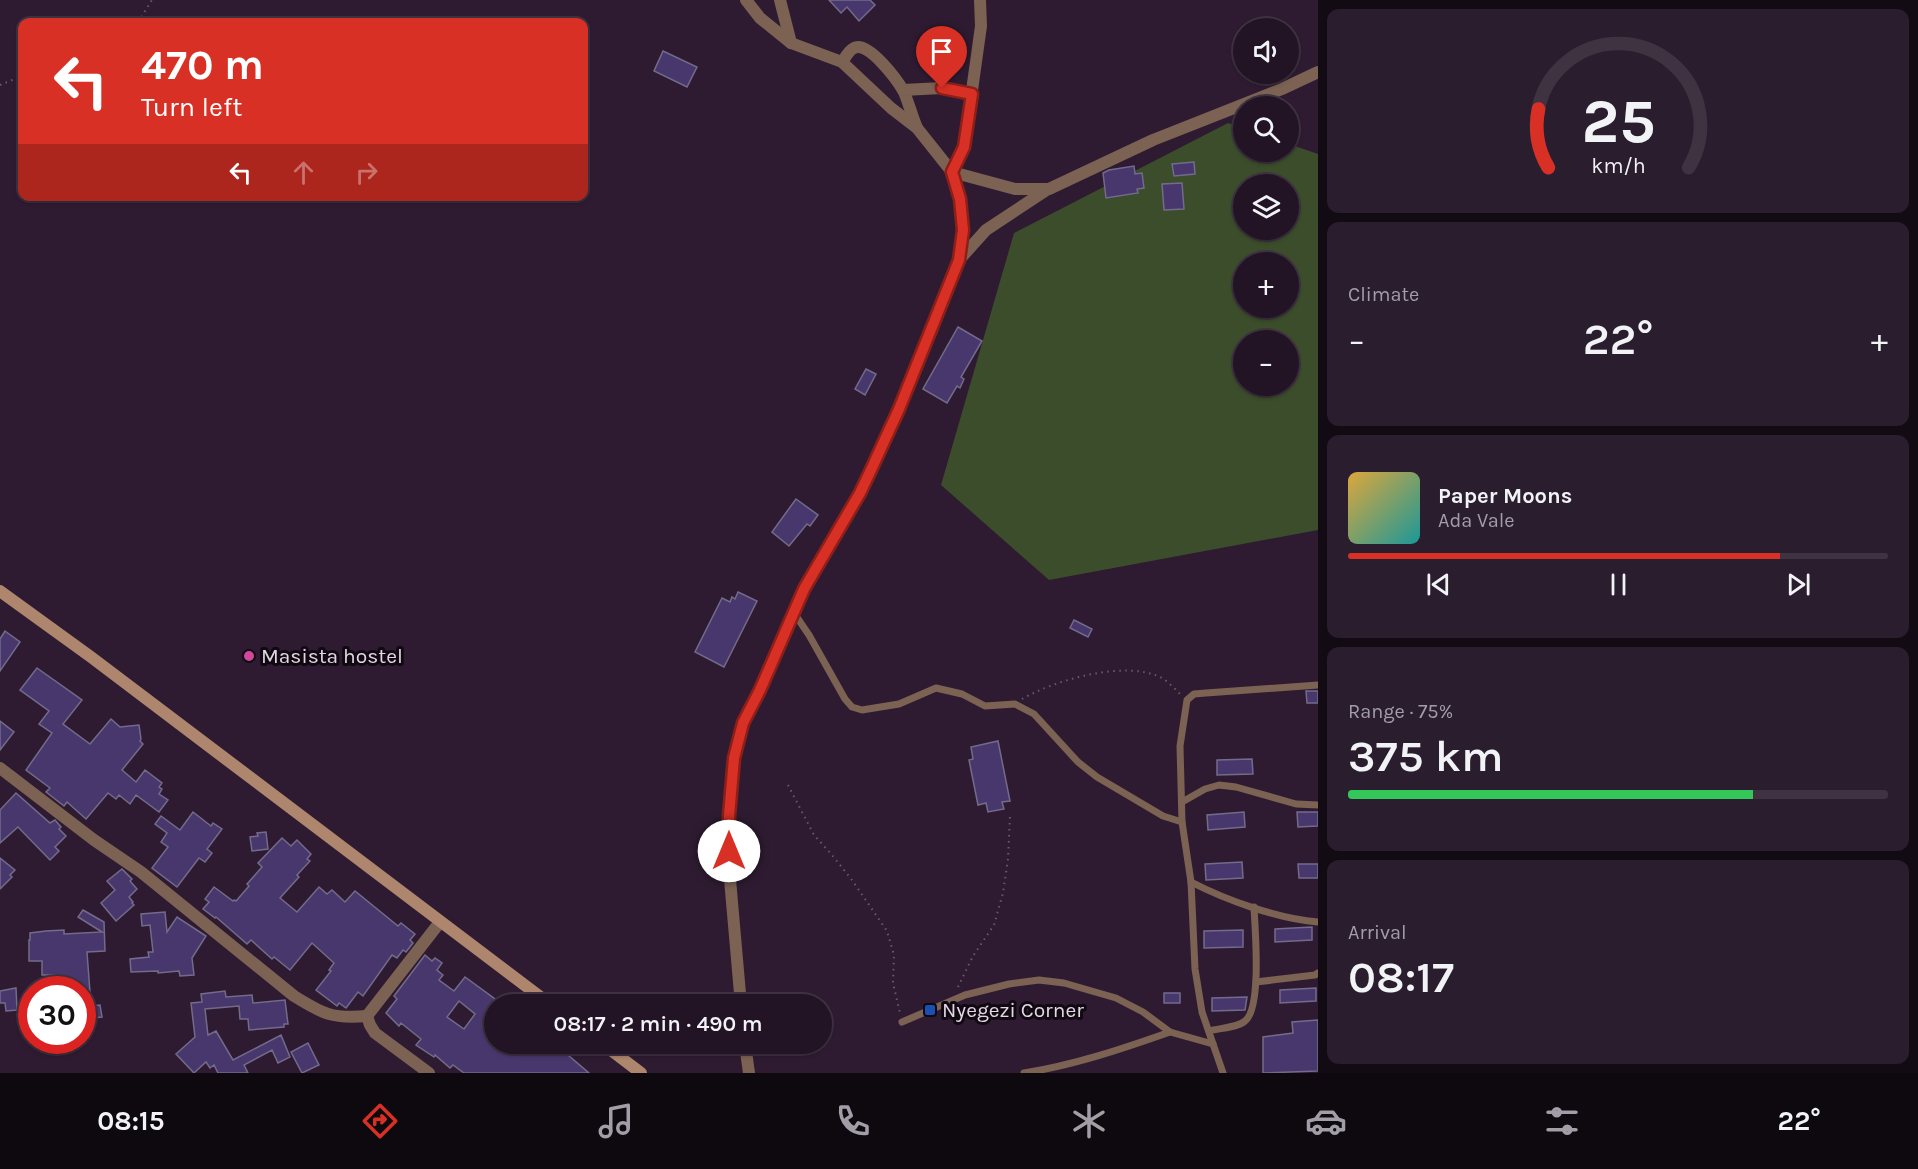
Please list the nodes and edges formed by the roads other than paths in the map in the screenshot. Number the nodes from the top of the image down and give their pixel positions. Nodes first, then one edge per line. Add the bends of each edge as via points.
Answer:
1 (746, 0) edge
2 (780, 0) edge
3 (980, 0) edge
4 (791, 43) junction
5 (842, 62) junction
6 (1318, 72) edge
7 (903, 90) junction
8 (972, 94) junction
9 (917, 128) junction
10 (952, 172) junction
11 (1049, 189) junction
12 (959, 260) junction
13 (0, 591) edge
14 (794, 613) junction
15 (1318, 685) edge
16 (0, 768) edge
17 (1182, 802) junction
18 (1318, 805) edge
19 (1182, 822) junction
20 (1191, 882) junction
21 (1254, 907) junction
22 (440, 922) junction
23 (1318, 922) edge
24 (1318, 973) edge
25 (1256, 982) junction
26 (536, 994) edge
27 (740, 994) edge
28 (367, 1016) junction
29 (902, 1022) road end
30 (1209, 1030) junction
31 (1170, 1032) junction
32 (1213, 1044) junction
33 (616, 1054) edge
34 (746, 1054) edge
35 (429, 1073) edge
36 (641, 1073) edge
37 (749, 1073) edge
38 (1024, 1073) edge
39 (1223, 1073) edge

1 - 4 street via 760,18
2 - 4 street
3 - 8 street via 981,26
4 - 5 street
5 - 7 street via 852,48 868,50
5 - 9 street
6 - 11 street via 1153,140
7 - 8 street via 942,88
7 - 9 street
8 - 10 street via 964,147
9 - 10 street
10 - 11 street via 1015,189
10 - 12 street via 963,230
11 - 12 street via 986,230
12 - 14 street via 912,380 870,472
13 - 22 main road
14 - 19 lane via 852,707 862,710 898,704 936,688 962,694 985,706 1015,704 1034,714 1097,777 1163,816
14 - 27 street via 743,723 734,758 729,868
15 - 17 lane via 1194,694 1187,700 1180,746
16 - 28 street via 141,872 294,996 335,1017
17 - 18 lane via 1219,785 1296,804
17 - 19 lane
19 - 20 lane
20 - 21 lane
20 - 30 lane via 1196,969 1202,1012
21 - 23 lane
21 - 25 lane
22 - 26 main road
22 - 28 street
24 - 25 lane
25 - 30 lane via 1251,1015 1243,1023
28 - 35 street via 375,1033
29 - 31 lane via 965,995 1039,980 1116,998
30 - 32 lane
31 - 32 lane
31 - 38 lane via 1056,1068
32 - 39 lane
33 - 36 main road
34 - 37 street

